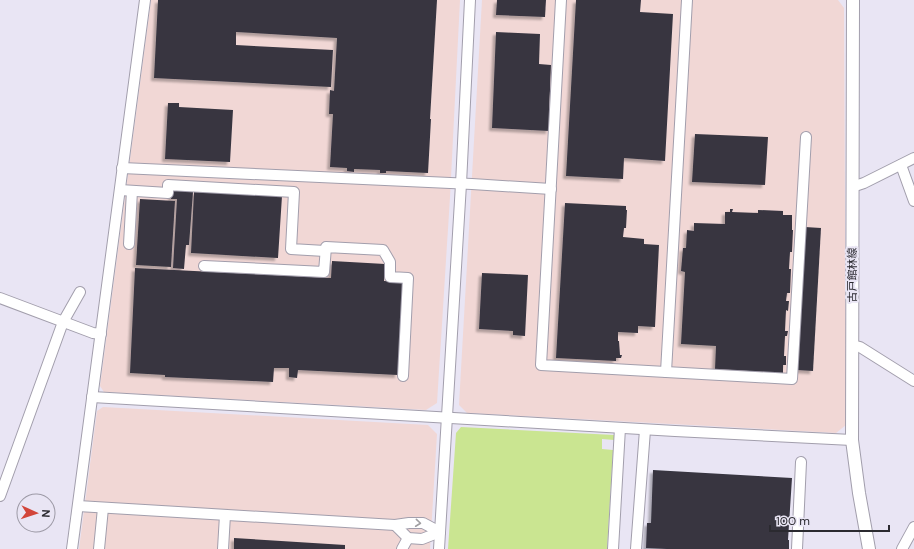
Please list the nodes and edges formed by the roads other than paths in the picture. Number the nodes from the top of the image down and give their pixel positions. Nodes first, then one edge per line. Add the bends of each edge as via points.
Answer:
1 (145, 0) edge
2 (470, 0) edge
3 (561, 0) edge
4 (687, 0) edge
5 (853, 0) edge
6 (806, 137) dead end
7 (914, 158) edge
8 (901, 165) junction
9 (122, 168) junction
10 (461, 184) junction
11 (852, 187) junction
12 (551, 189) junction
13 (120, 190) junction
14 (132, 191) junction
15 (913, 195) edge
16 (129, 244) dead end
17 (325, 251) junction
18 (204, 266) dead end
19 (80, 292) dead end
20 (0, 298) edge
21 (63, 322) junction
22 (101, 334) junction
23 (852, 345) junction
24 (666, 372) junction
25 (403, 376) dead end
26 (914, 381) edge
27 (92, 397) junction
28 (446, 418) junction
29 (620, 428) junction
30 (645, 430) junction
31 (852, 440) junction
32 (801, 462) dead end
33 (0, 496) edge
34 (78, 506) junction
35 (103, 508) junction
36 (225, 515) junction
37 (395, 525) junction
38 (914, 527) edge
39 (440, 532) junction
40 (408, 538) junction
41 (72, 549) edge
42 (99, 549) edge
43 (223, 549) edge
44 (402, 549) edge
45 (439, 549) edge
46 (613, 549) edge
47 (636, 549) edge
48 (797, 549) edge
49 (869, 549) edge
50 (902, 549) edge

1 - 9 street
2 - 10 street
3 - 12 street
4 - 24 street
5 - 11 main road, 古戸館林線
6 - 24 street via 792,379
7 - 8 street
8 - 11 street
8 - 15 street
9 - 10 street
9 - 13 street
10 - 12 street
10 - 28 street
11 - 23 main road, 古戸館林線
12 - 24 street via 541,365
13 - 14 street
13 - 22 street
14 - 16 street
14 - 17 street via 168,193 168,185 294,192 291,249
17 - 18 street via 324,272
17 - 25 street via 326,247 383,250 390,262 390,277 408,278
19 - 21 street
20 - 21 street
21 - 22 street
21 - 33 street
22 - 27 street
23 - 26 street via 860,347
23 - 31 main road, 古戸館林線
27 - 28 street
27 - 34 street
28 - 29 street
28 - 39 street
29 - 30 street
29 - 46 street
30 - 31 street
30 - 47 street
31 - 49 main road, 古戸館林線
32 - 48 street
34 - 35 street
34 - 41 street
35 - 36 street
35 - 42 street
36 - 37 street
36 - 43 street
37 -> 39 street via 422,523
37 - 40 street
38 - 50 street
39 - 40 street via 422,539
39 - 45 street
40 - 44 street

